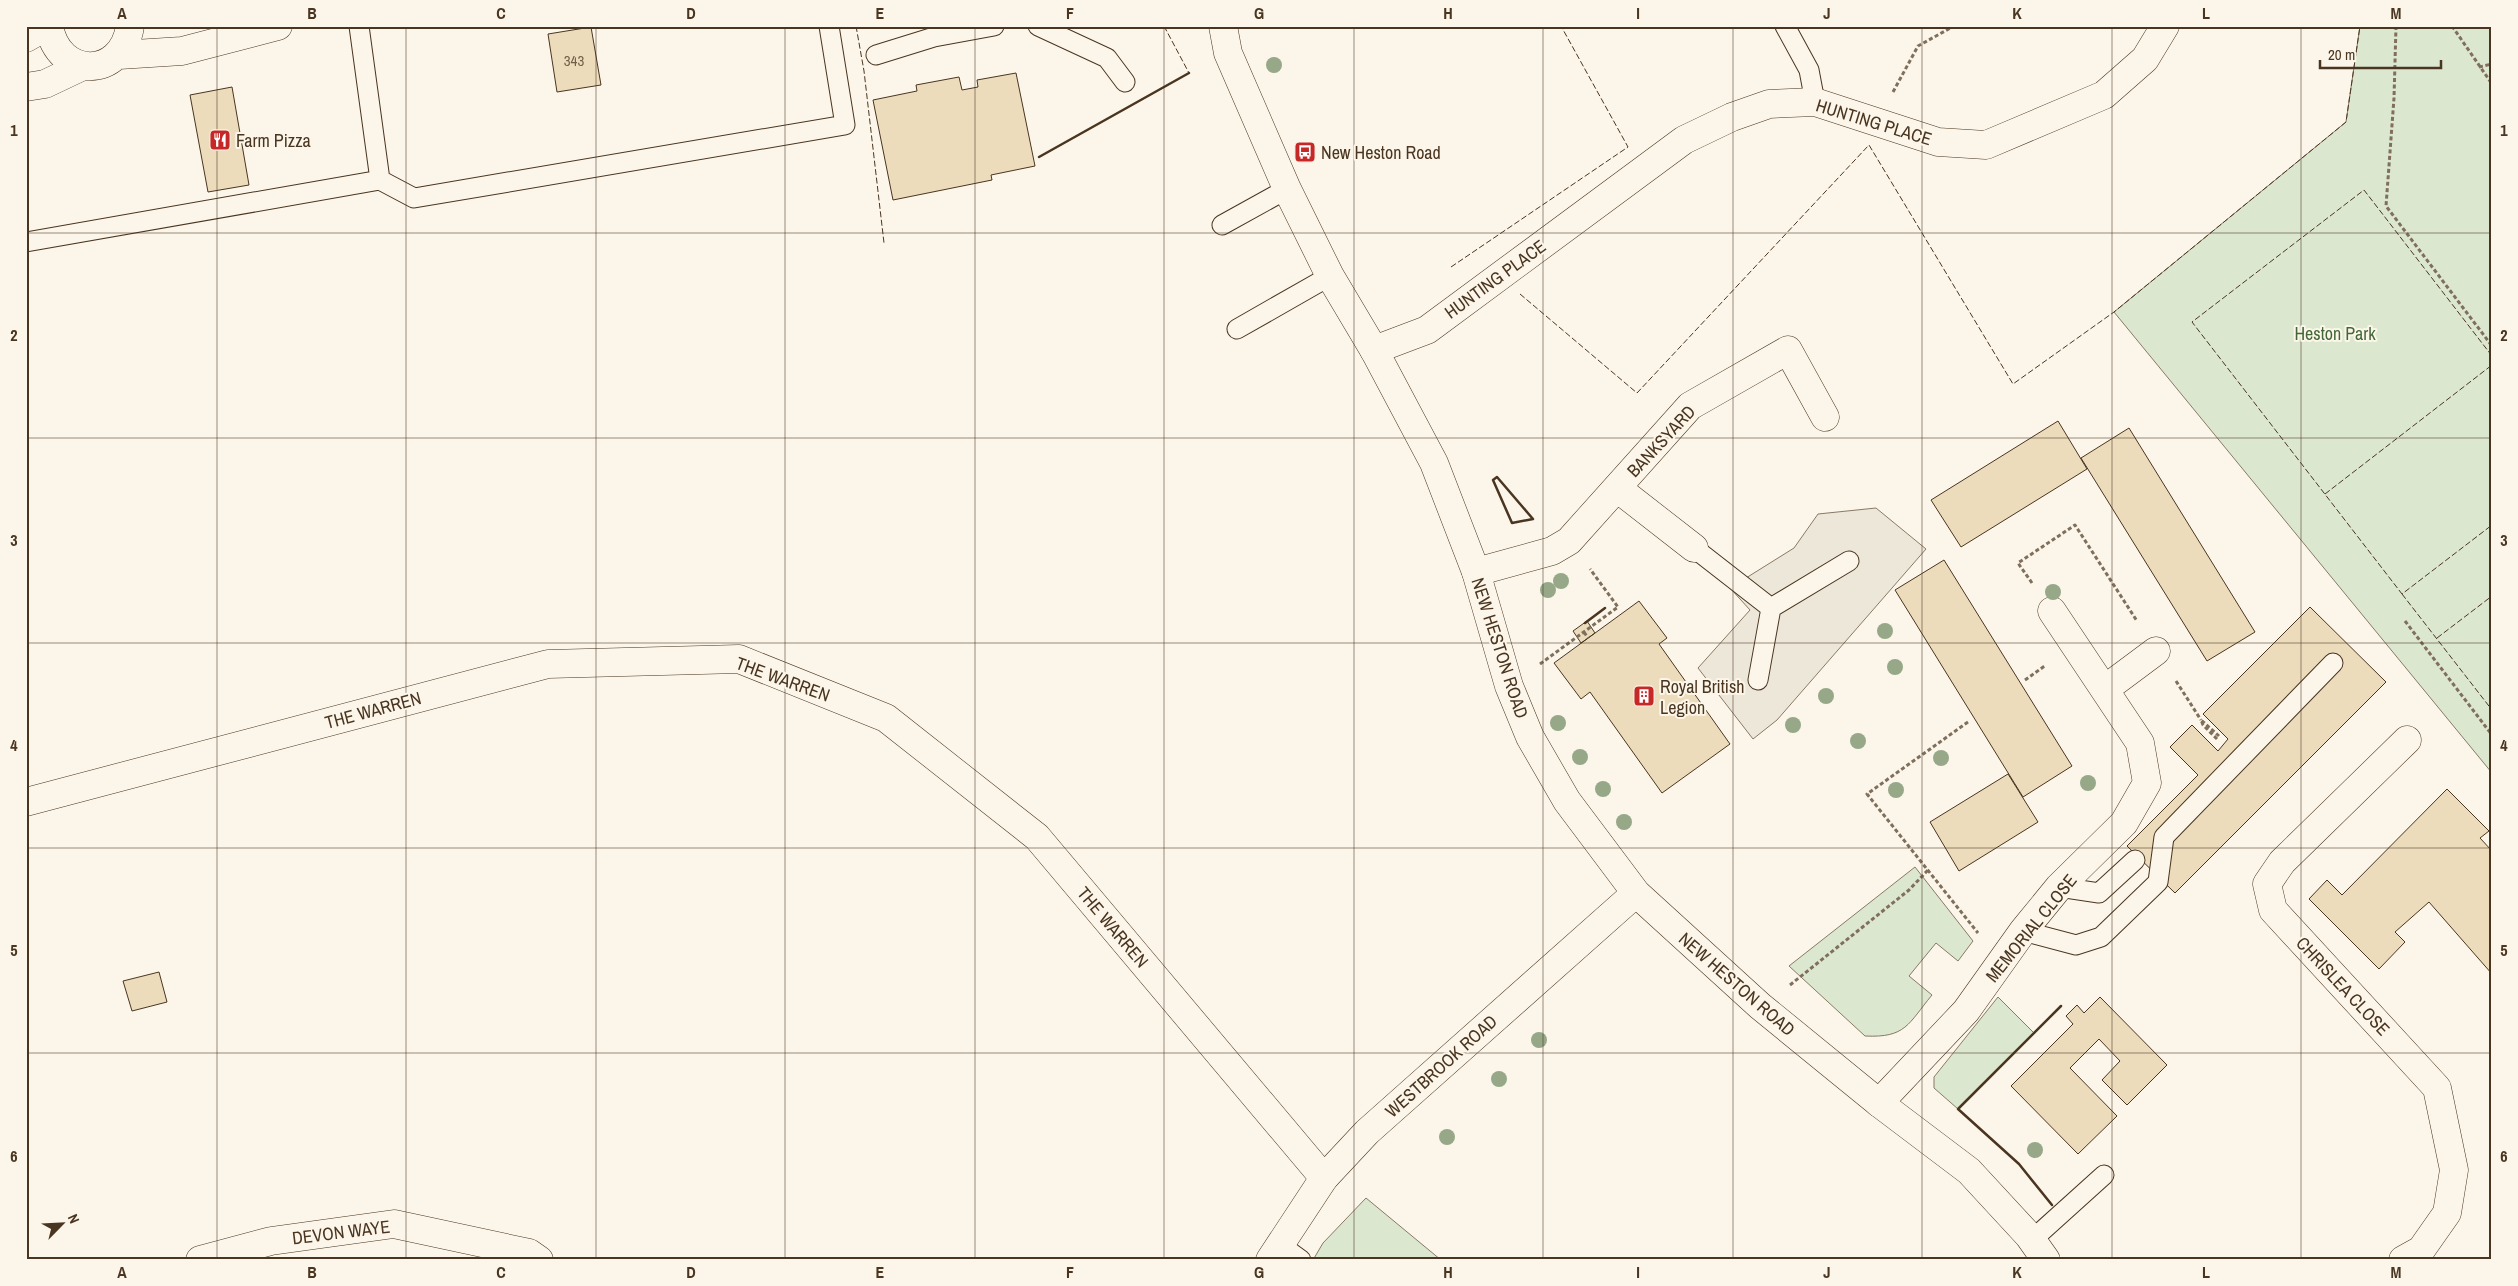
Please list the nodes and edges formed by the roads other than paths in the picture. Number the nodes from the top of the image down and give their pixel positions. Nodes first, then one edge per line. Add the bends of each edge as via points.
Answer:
1 (48, 26) edge
2 (130, 26) edge
3 (359, 26) edge
4 (829, 26) edge
5 (994, 26) edge
6 (1038, 26) edge
7 (1209, 26) edge
8 (1223, 26) edge
9 (1785, 26) edge
10 (2165, 26) edge
11 (264, 27) edge
12 (933, 32) edge
13 (26, 38) edge
14 (1228, 53) junction
15 (118, 55) junction
16 (876, 56) dead end
17 (83, 66) junction
18 (1125, 82) dead end
19 (26, 87) edge
20 (1815, 102) junction
21 (380, 180) junction
22 (1288, 189) junction
23 (1222, 226) dead end
24 (26, 242) edge
25 (1330, 276) junction
26 (1237, 329) dead end
27 (1374, 350) junction
28 (1825, 418) dead end
29 (1617, 488) junction
30 (1694, 548) joint
31 (1849, 561) dead end
32 (1476, 572) junction
33 (1771, 608) junction
34 (2052, 612) road end
35 (2156, 651) road end
36 (2333, 664) dead end
37 (1758, 680) dead end
38 (2105, 689) junction
39 (2407, 740) dead end
40 (26, 802) edge
41 (2135, 860) dead end
42 (2059, 887) junction
43 (1636, 893) junction
44 (2023, 931) junction
45 (1879, 1103) junction
46 (2104, 1175) dead end
47 (1324, 1178) junction
48 (2039, 1250) edge
49 (1274, 1252) edge
50 (200, 1260) edge
51 (539, 1260) edge
52 (1301, 1260) edge
53 (2403, 1260) edge

1 - 13 street
1 - 17 street via 56,49 73,63
2 - 15 street
3 - 21 lane
4 - 21 lane via 845,125 414,198
5 - 12 lane
6 - 18 lane via 1107,58
7 - 14 street, NEW HESTON ROAD
8 - 14 street, NEW HESTON ROAD
9 - 20 lane via 1809,70
10 - 20 street, HUNTING PLACE via 2145,59 2104,95 1986,145 1938,142
11 - 15 street via 182,51
12 - 16 lane
14 - 22 street, NEW HESTON ROAD
15 - 17 street via 96,66
17 - 19 street via 45,84
20 - 27 street, HUNTING PLACE via 1769,104 1684,140 1427,330
21 - 24 lane
22 - 23 lane
22 - 25 street, NEW HESTON ROAD
25 - 26 lane
25 - 27 street, NEW HESTON ROAD
27 - 32 street, NEW HESTON ROAD via 1434,463
28 - 29 street, BANKSYARD via 1788,350 1690,406
29 - 30 street
29 - 32 street, BANKSYARD via 1569,540 1552,551
30 - 33 lane
31 - 33 lane
32 - 43 street, NEW HESTON ROAD via 1509,686 1530,737 1566,801
33 - 37 lane
34 - 38 street, MEMORIAL CLOSE
35 - 38 street
36 - 44 lane via 2164,837 2158,882 2101,936 2076,944
38 - 42 street, MEMORIAL CLOSE via 2140,743 2147,783 2124,823
39 - 53 street, CHRISLEA CLOSE via 2282,862 2267,884 2273,910 2437,1088 2454,1170 2447,1213 2421,1250
40 - 47 street, THE WARREN via 548,664 739,659 886,718 1038,838
41 - 42 lane via 2099,893
42 - 44 street, MEMORIAL CLOSE
43 - 45 street, NEW HESTON ROAD via 1760,1006
43 - 47 street, WESTBROOK ROAD via 1367,1132
44 - 45 street, MEMORIAL CLOSE via 1966,1011
45 - 48 street, NEW HESTON ROAD via 1969,1171
46 - 48 lane
47 - 49 street, WESTBROOK ROAD
49 - 52 lane
50 - 51 street, DEVON WAYE via 271,1241 394,1224 529,1254

